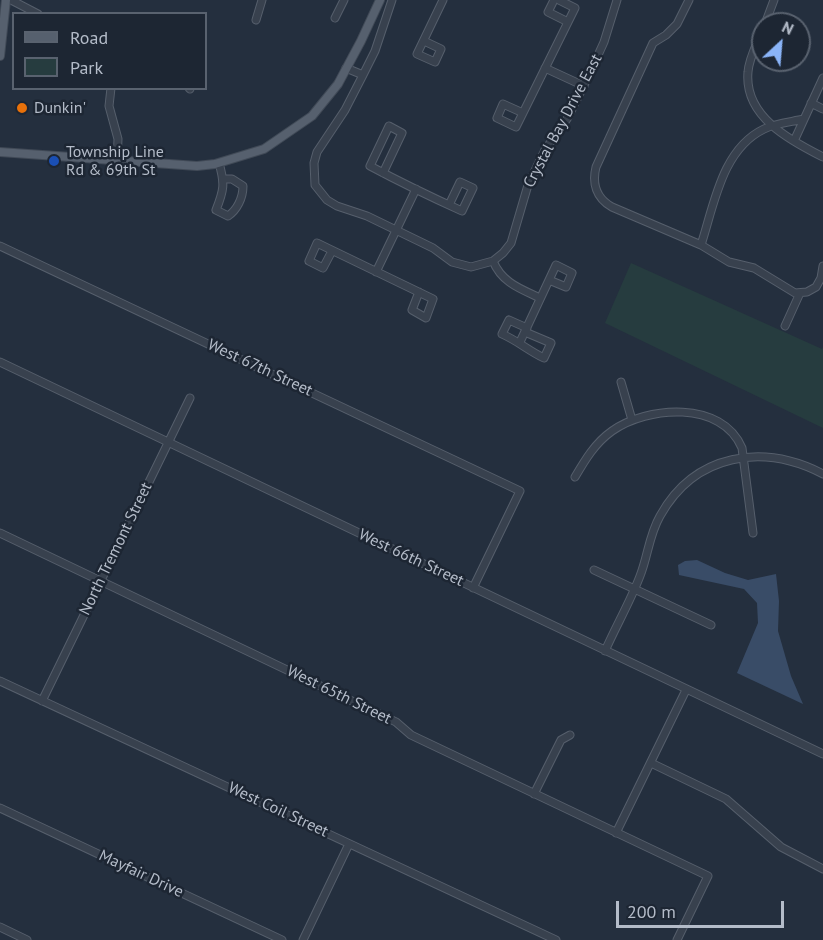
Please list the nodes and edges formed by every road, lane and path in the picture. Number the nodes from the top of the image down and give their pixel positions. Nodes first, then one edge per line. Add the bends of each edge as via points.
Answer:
1 (6, 0) edge
2 (12, 0) edge
3 (262, 0) edge
4 (344, 0) edge
5 (380, 0) edge
6 (392, 0) edge
7 (443, 0) edge
8 (556, 0) edge
9 (617, 0) edge
10 (689, 0) edge
11 (34, 12) edge
12 (335, 18) dead end
13 (256, 20) dead end
14 (568, 22) junction
15 (2, 23) edge
16 (424, 41) dead end
17 (0, 56) edge
18 (751, 59) edge
19 (346, 68) junction
20 (545, 68) junction
21 (363, 75) junction
22 (823, 78) edge
23 (584, 86) junction
24 (111, 90) edge
25 (812, 103) junction
26 (823, 109) edge
27 (523, 113) dead end
28 (804, 119) junction
29 (773, 126) junction
30 (794, 141) junction
31 (0, 152) edge
32 (823, 157) edge
33 (117, 161) junction
34 (219, 163) junction
35 (383, 173) junction
36 (224, 179) junction
37 (416, 189) junction
38 (449, 205) dead end
39 (396, 230) junction
40 (701, 245) junction
41 (0, 246) edge
42 (332, 251) dead end
43 (493, 261) junction
44 (823, 266) edge
45 (376, 272) junction
46 (549, 279) junction
47 (419, 292) dead end
48 (804, 293) junction
49 (540, 298) junction
50 (785, 326) dead end
51 (526, 330) junction
52 (520, 342) junction
53 (0, 362) edge
54 (621, 382) dead end
55 (190, 398) dead end
56 (632, 420) junction
57 (168, 443) junction
58 (745, 457) junction
59 (823, 474) edge
60 (575, 477) dead end
61 (0, 533) edge
62 (753, 533) dead end
63 (594, 570) dead end
64 (100, 581) junction
65 (472, 588) junction
66 (634, 589) junction
67 (711, 626) dead end
68 (605, 651) junction
69 (0, 681) edge
70 (686, 690) junction
71 (42, 701) junction
72 (570, 735) dead end
73 (823, 754) edge
74 (651, 763) junction
75 (534, 794) junction
76 (0, 808) edge
77 (616, 833) junction
78 (350, 844) junction
79 (823, 868) edge
80 (0, 927) edge
81 (27, 940) edge
82 (282, 940) edge
83 (303, 940) edge
84 (556, 940) edge
85 (677, 940) edge

1 - 15 main road
2 - 11 street
3 - 13 street
4 - 12 street
5 - 19 main road
6 - 21 street
7 - 16 street
8 - 14 street via 575,8
8 - 14 street via 548,12
9 - 23 street, Crystal Bay Drive East
10 - 40 street via 677,24 653,43 595,169 594,184 601,198 612,207
14 - 20 street
15 - 17 main road
18 - 29 street via 748,84 756,108
19 - 21 street
19 - 34 main road via 312,116 264,149
20 - 23 street
20 - 27 street
21 - 39 street via 317,152 315,185 327,200
22 - 25 street
23 - 43 street, Crystal Bay Drive East via 528,185 511,243
24 - 33 street via 108,103 118,139
25 - 26 street
25 - 28 street
28 - 29 street
28 - 30 street
29 - 30 street
29 - 40 street via 749,138 731,158
30 - 32 street
31 - 33 main road
33 - 34 main road via 196,166
34 - 36 street
35 - 35 street via 370,166 389,126 402,133
35 - 37 street
36 - 36 street via 216,210 228,216 235,210 243,186
37 - 38 street
37 - 39 street
39 - 43 street via 464,266 478,267
39 - 45 street
40 - 48 street via 729,262 753,268 793,292
41 - 65 street, West 67th Street via 520,491
42 - 45 street
43 - 49 street via 504,279
44 - 48 street via 820,280
45 - 47 street
46 - 46 street via 556,265 572,273 566,287
46 - 49 street
48 - 50 street
49 - 51 street
51 - 52 street
51 - 52 street via 509,320 502,334
51 - 52 street via 551,344 544,358 525,349
53 - 57 street, West 66th Street
54 - 56 street
55 - 57 street, North Tremont Street
56 - 58 street via 665,412 709,418 734,434
56 - 60 street via 598,444
57 - 64 street, North Tremont Street
57 - 65 street, West 66th Street
58 - 59 street via 786,459
58 - 62 street
58 - 66 street via 706,470 674,496 656,524
61 - 64 street, West 65th Street
63 - 66 street
64 - 71 street, North Tremont Street
64 - 75 street, West 65th Street via 396,722 411,735
65 - 68 street, West 66th Street
66 - 67 street
66 - 68 street
68 - 70 street, West 66th Street
69 - 71 street, West Coil Street
70 - 73 street, West 66th Street
70 - 74 street
71 - 78 street, West Coil Street
72 - 75 street via 561,740
74 - 77 street
74 - 79 street via 726,799 786,850
75 - 77 street, West 65th Street
76 - 82 street, Mayfair Drive
77 - 85 street, West 65th Street via 708,876
78 - 83 street
78 - 84 street, West Coil Street
80 - 81 street

